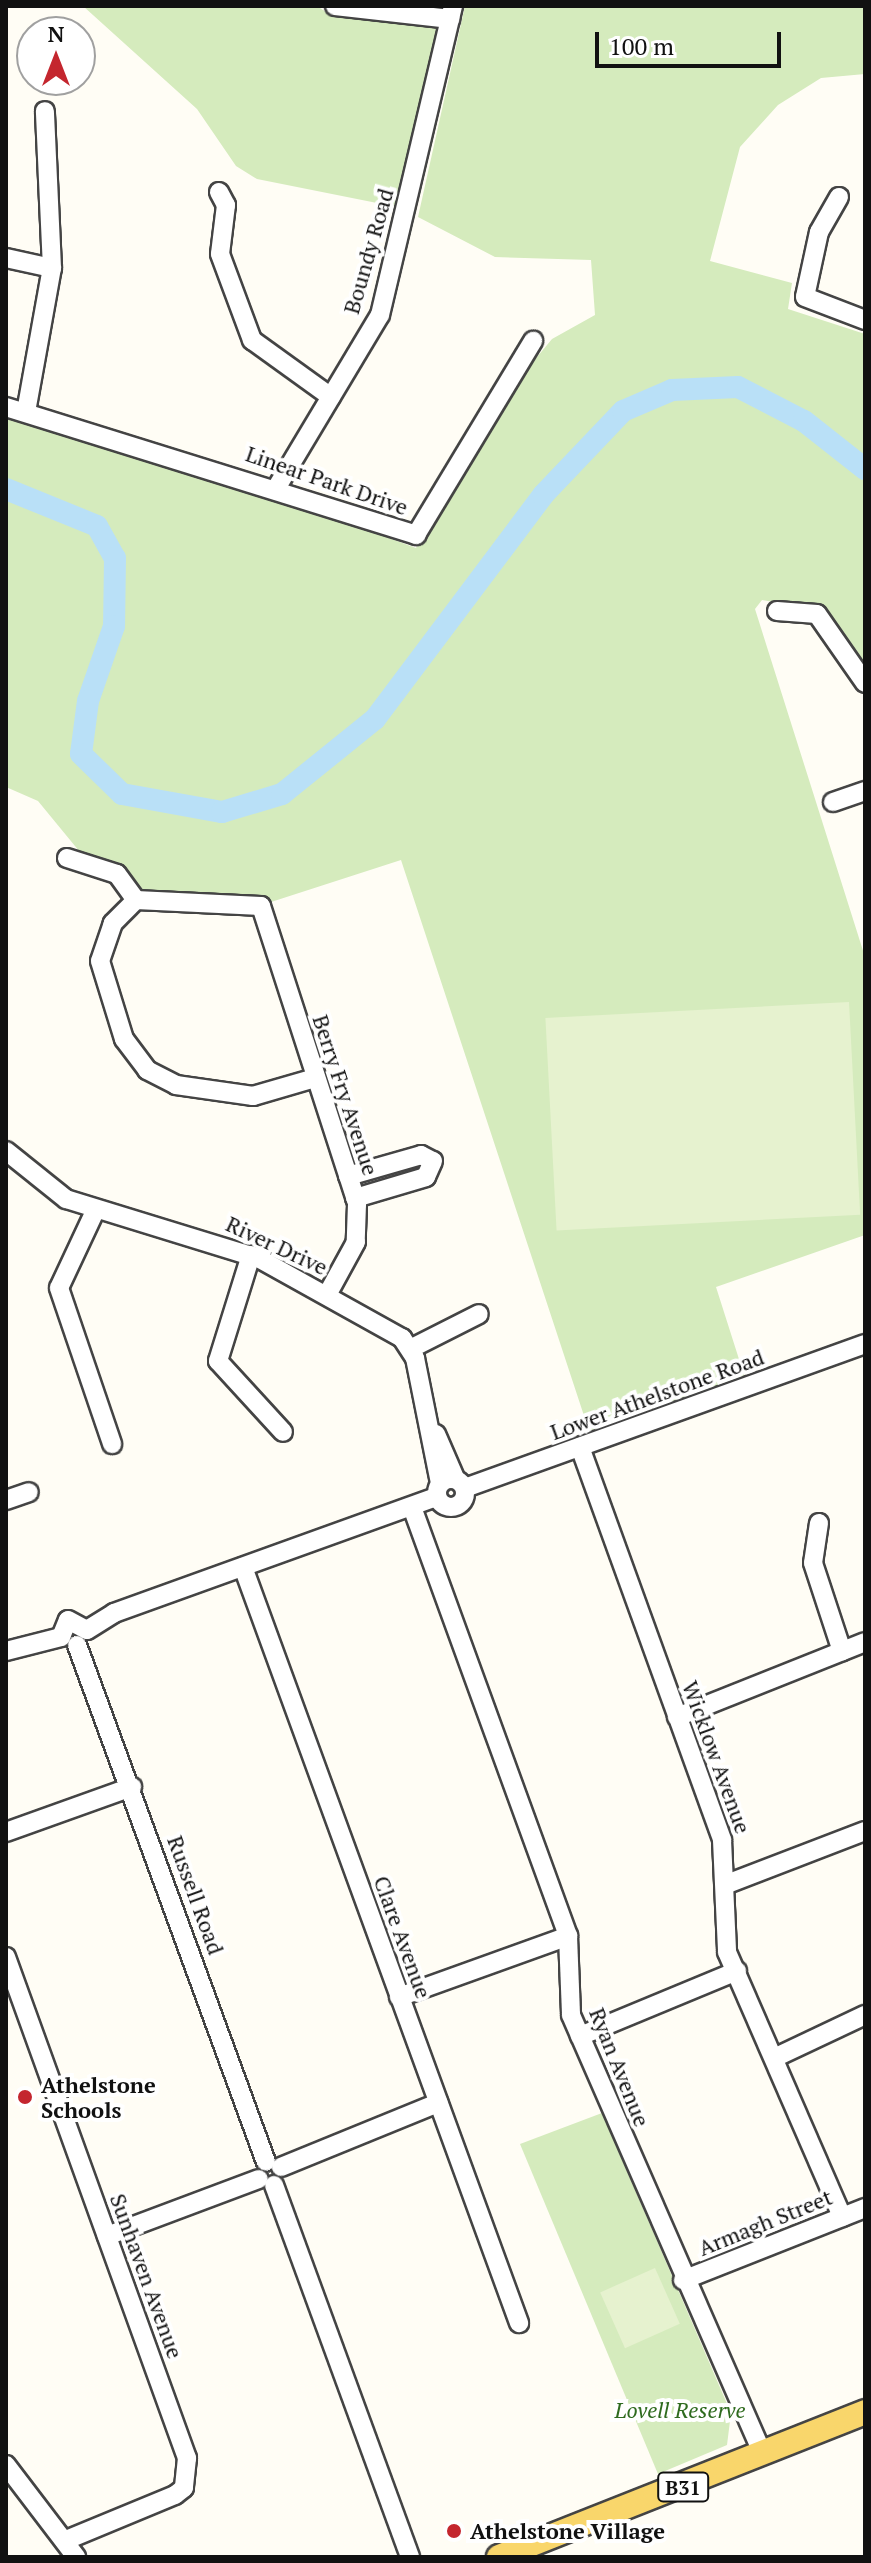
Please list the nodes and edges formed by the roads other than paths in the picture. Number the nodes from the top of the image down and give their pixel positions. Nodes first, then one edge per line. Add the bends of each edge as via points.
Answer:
1 (335, 6) edge
2 (451, 12) edge
3 (45, 111) dead end
4 (219, 192) dead end
5 (839, 197) dead end
6 (6, 258) edge
7 (52, 268) junction
8 (865, 320) edge
9 (533, 341) dead end
10 (331, 397) junction
11 (6, 407) edge
12 (26, 412) junction
13 (277, 487) junction
14 (777, 611) dead end
15 (865, 683) edge
16 (865, 791) edge
17 (833, 802) dead end
18 (67, 858) dead end
19 (136, 900) junction
20 (315, 1078) junction
21 (6, 1151) edge
22 (348, 1176) junction
23 (355, 1198) junction
24 (96, 1209) junction
25 (251, 1255) junction
26 (327, 1295) junction
27 (479, 1314) dead end
28 (865, 1344) edge
29 (410, 1349) junction
30 (283, 1432) dead end
31 (112, 1444) dead end
32 (580, 1447) junction
33 (450, 1487) junction
34 (29, 1492) dead end
35 (6, 1500) edge
36 (412, 1507) junction
37 (819, 1523) dead end
38 (243, 1567) junction
39 (75, 1638) junction
40 (865, 1642) edge
41 (6, 1651) edge
42 (842, 1651) junction
43 (677, 1717) junction
44 (132, 1787) junction
45 (865, 1831) edge
46 (6, 1832) edge
47 (727, 1884) junction
48 (568, 1936) junction
49 (6, 1957) edge
50 (737, 1971) junction
51 (399, 1997) junction
52 (865, 2015) edge
53 (580, 2036) junction
54 (774, 2058) junction
55 (438, 2103) junction
56 (270, 2173) junction
57 (865, 2208) edge
58 (842, 2217) junction
59 (107, 2236) junction
60 (683, 2280) junction
61 (519, 2323) dead end
62 (865, 2412) edge
63 (762, 2453) junction
64 (6, 2465) edge
65 (64, 2541) junction
66 (76, 2557) edge
67 (410, 2557) edge
68 (499, 2557) edge

1 - 2 street
2 - 10 street, Boundy Road via 380,315
3 - 7 street
4 - 10 street via 226,205 220,254 252,340
5 - 8 street via 819,232 808,302
6 - 7 street
7 - 12 street
9 - 13 street, Linear Park Drive via 416,535
10 - 13 street, Boundy Road
11 - 12 street, Linear Park Drive
12 - 13 street, Linear Park Drive
14 - 15 street via 817,614
16 - 17 street
18 - 19 street via 117,874
19 - 20 street, Berry Fry Avenue via 261,906
19 - 20 street via 113,923 100,961 124,1039 147,1070 176,1085 253,1096
20 - 22 street, Berry Fry Avenue
21 - 24 street, River Drive via 45,1187
22 - 23 street, Berry Fry Avenue
22 - 23 street via 421,1155 433,1161 426,1177
23 - 26 street, Berry Fry Avenue via 356,1242
24 - 25 street, River Drive
24 - 31 street via 59,1288
25 - 26 street, River Drive
25 - 30 street via 218,1361
26 - 29 street, River Drive
27 - 29 street
28 - 32 street, Lower Athelstone Road
29 - 33 street via 427,1423
32 - 33 street, Lower Athelstone Road
32 - 43 street, Wicklow Avenue
33 - 36 street, Lower Athelstone Road
34 - 35 street
36 - 38 street, Lower Athelstone Road
36 - 48 street, Ryan Avenue
37 - 42 street via 813,1563
38 - 39 street, Lower Athelstone Road via 114,1613
38 - 51 street, Clare Avenue
39 - 41 street, Lower Athelstone Road
39 - 44 street, Russell Road
40 - 42 street
42 - 43 street
43 - 47 street, Wicklow Avenue via 722,1840
44 - 46 street
44 - 56 street, Russell Road
45 - 47 street
47 - 50 street, Wicklow Avenue via 723,1930
48 - 51 street
48 - 53 street, Ryan Avenue via 571,2015
49 - 59 street, Sunhaven Avenue
50 - 53 street
50 - 54 street, Wicklow Avenue
51 - 55 street, Clare Avenue
52 - 54 street
53 - 60 street, Ryan Avenue
54 - 58 street, Wicklow Avenue
55 - 56 street
55 - 61 street, Clare Avenue
56 - 59 street
56 - 67 street, Russell Road
57 - 58 street, Armagh Street
58 - 60 street, Armagh Street
59 - 65 street, Sunhaven Avenue via 188,2474 175,2495
60 - 63 street, Ryan Avenue
62 - 63 main road, B31
63 - 68 main road, B31
64 - 65 street
65 - 66 street

